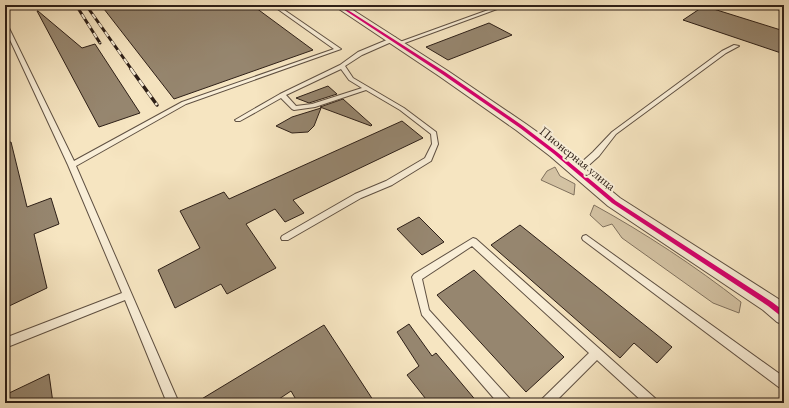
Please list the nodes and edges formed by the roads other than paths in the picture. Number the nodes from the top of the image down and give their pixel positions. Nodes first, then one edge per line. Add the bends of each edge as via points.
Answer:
1 (274, 5) edge
2 (338, 5) edge
3 (506, 5) edge
4 (774, 5) edge
5 (784, 8) edge
6 (6, 27) edge
7 (397, 41) junction
8 (736, 46) dead end
9 (342, 66) junction
10 (367, 88) junction
11 (282, 96) junction
12 (238, 120) dead end
13 (72, 165) junction
14 (577, 171) junction
15 (285, 238) dead end
16 (586, 238) dead end
17 (127, 295) junction
18 (784, 315) edge
19 (5, 343) edge
20 (597, 353) junction
21 (784, 384) edge
22 (173, 403) edge
23 (506, 403) edge
24 (546, 403) edge
25 (652, 403) edge

1 - 13 lane via 338,49 184,103
2 - 7 street, Пионерная улица
3 - 7 lane
4 - 5 street
6 - 13 lane
7 - 9 lane via 364,50
7 - 14 street, Пионерная улица via 547,146
8 - 14 lane via 724,52 614,133
9 - 10 lane via 351,78
9 - 11 lane
10 - 11 lane via 313,106 294,108
10 - 15 lane via 402,109 434,133 435,144 428,159
11 - 12 lane
13 - 17 lane
14 - 18 street, Пионерная улица via 614,202
16 - 21 lane
17 - 19 lane
17 - 22 lane
20 - 23 lane via 473,241 417,277 425,312
20 - 24 lane
20 - 25 lane

